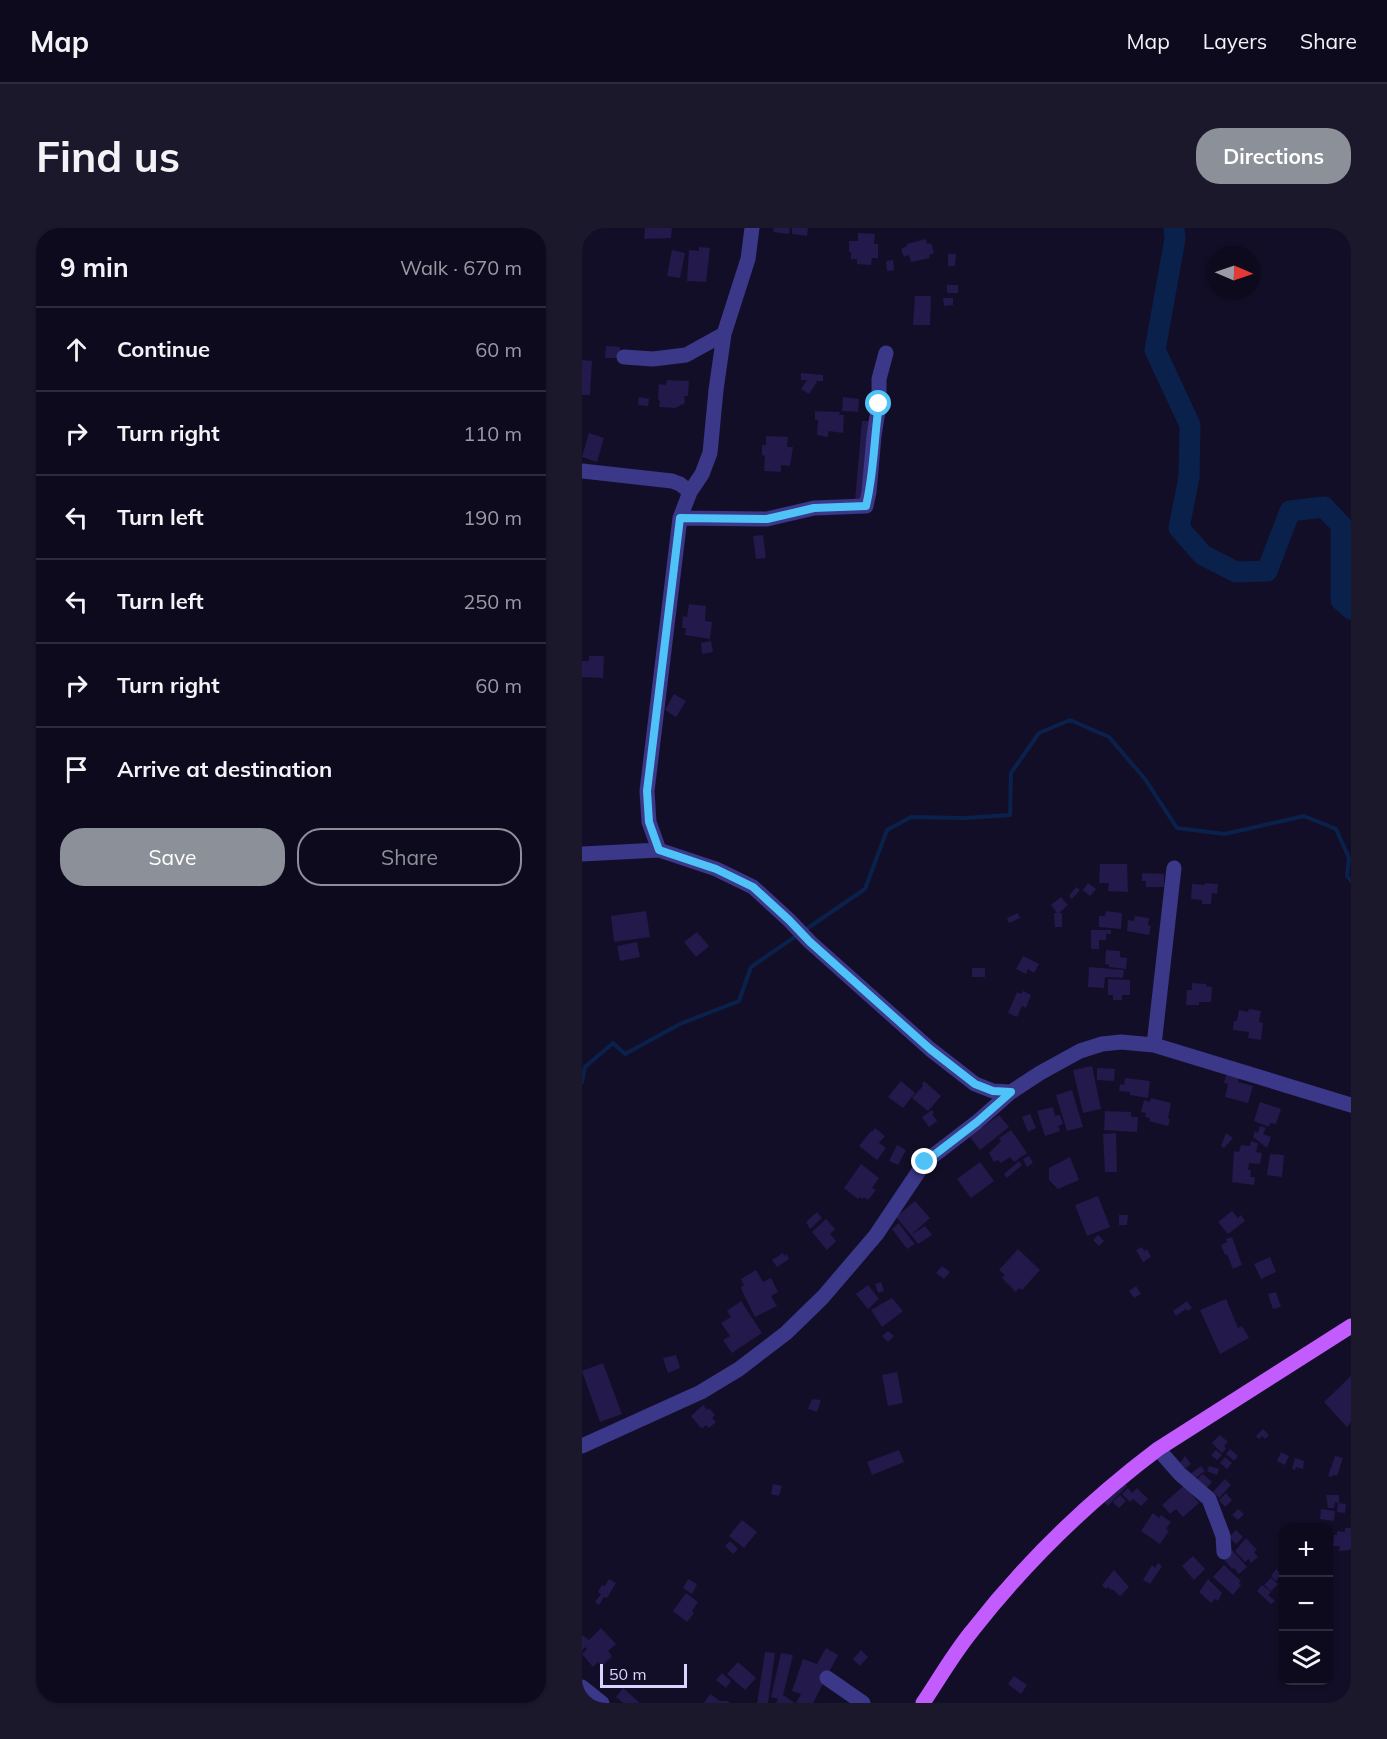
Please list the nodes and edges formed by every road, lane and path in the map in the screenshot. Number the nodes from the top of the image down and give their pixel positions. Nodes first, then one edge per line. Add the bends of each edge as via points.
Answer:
1 (752, 228) edge
2 (724, 334) junction
3 (886, 353) dead end
4 (624, 357) dead end
5 (582, 471) edge
6 (690, 492) junction
7 (680, 518) junction
8 (659, 850) junction
9 (582, 854) edge
10 (1174, 868) dead end
11 (1154, 1045) junction
12 (1011, 1092) junction
13 (1351, 1105) edge
14 (1351, 1326) edge
15 (582, 1446) edge
16 (1158, 1449) junction
17 (1224, 1552) dead end
18 (827, 1678) dead end
19 (582, 1687) edge
20 (602, 1703) edge
21 (863, 1703) edge
22 (923, 1703) edge

1 - 2 street via 748,259
2 - 4 street via 679,357
2 - 6 street via 710,453
3 - 7 street via 879,379 866,506 814,508 767,519
5 - 6 street via 672,481
6 - 7 street
7 - 8 street via 647,791 649,822
8 - 9 street
8 - 12 street via 716,869 753,887 930,1049 975,1084
10 - 11 street
11 - 12 street via 1121,1042 1080,1051
11 - 13 street
12 - 15 street via 925,1162 876,1235 786,1333 701,1392
14 - 16 main road
16 - 17 street via 1209,1499 1223,1536
16 - 22 main road via 1035,1557 971,1632
18 - 21 street
19 - 20 street

